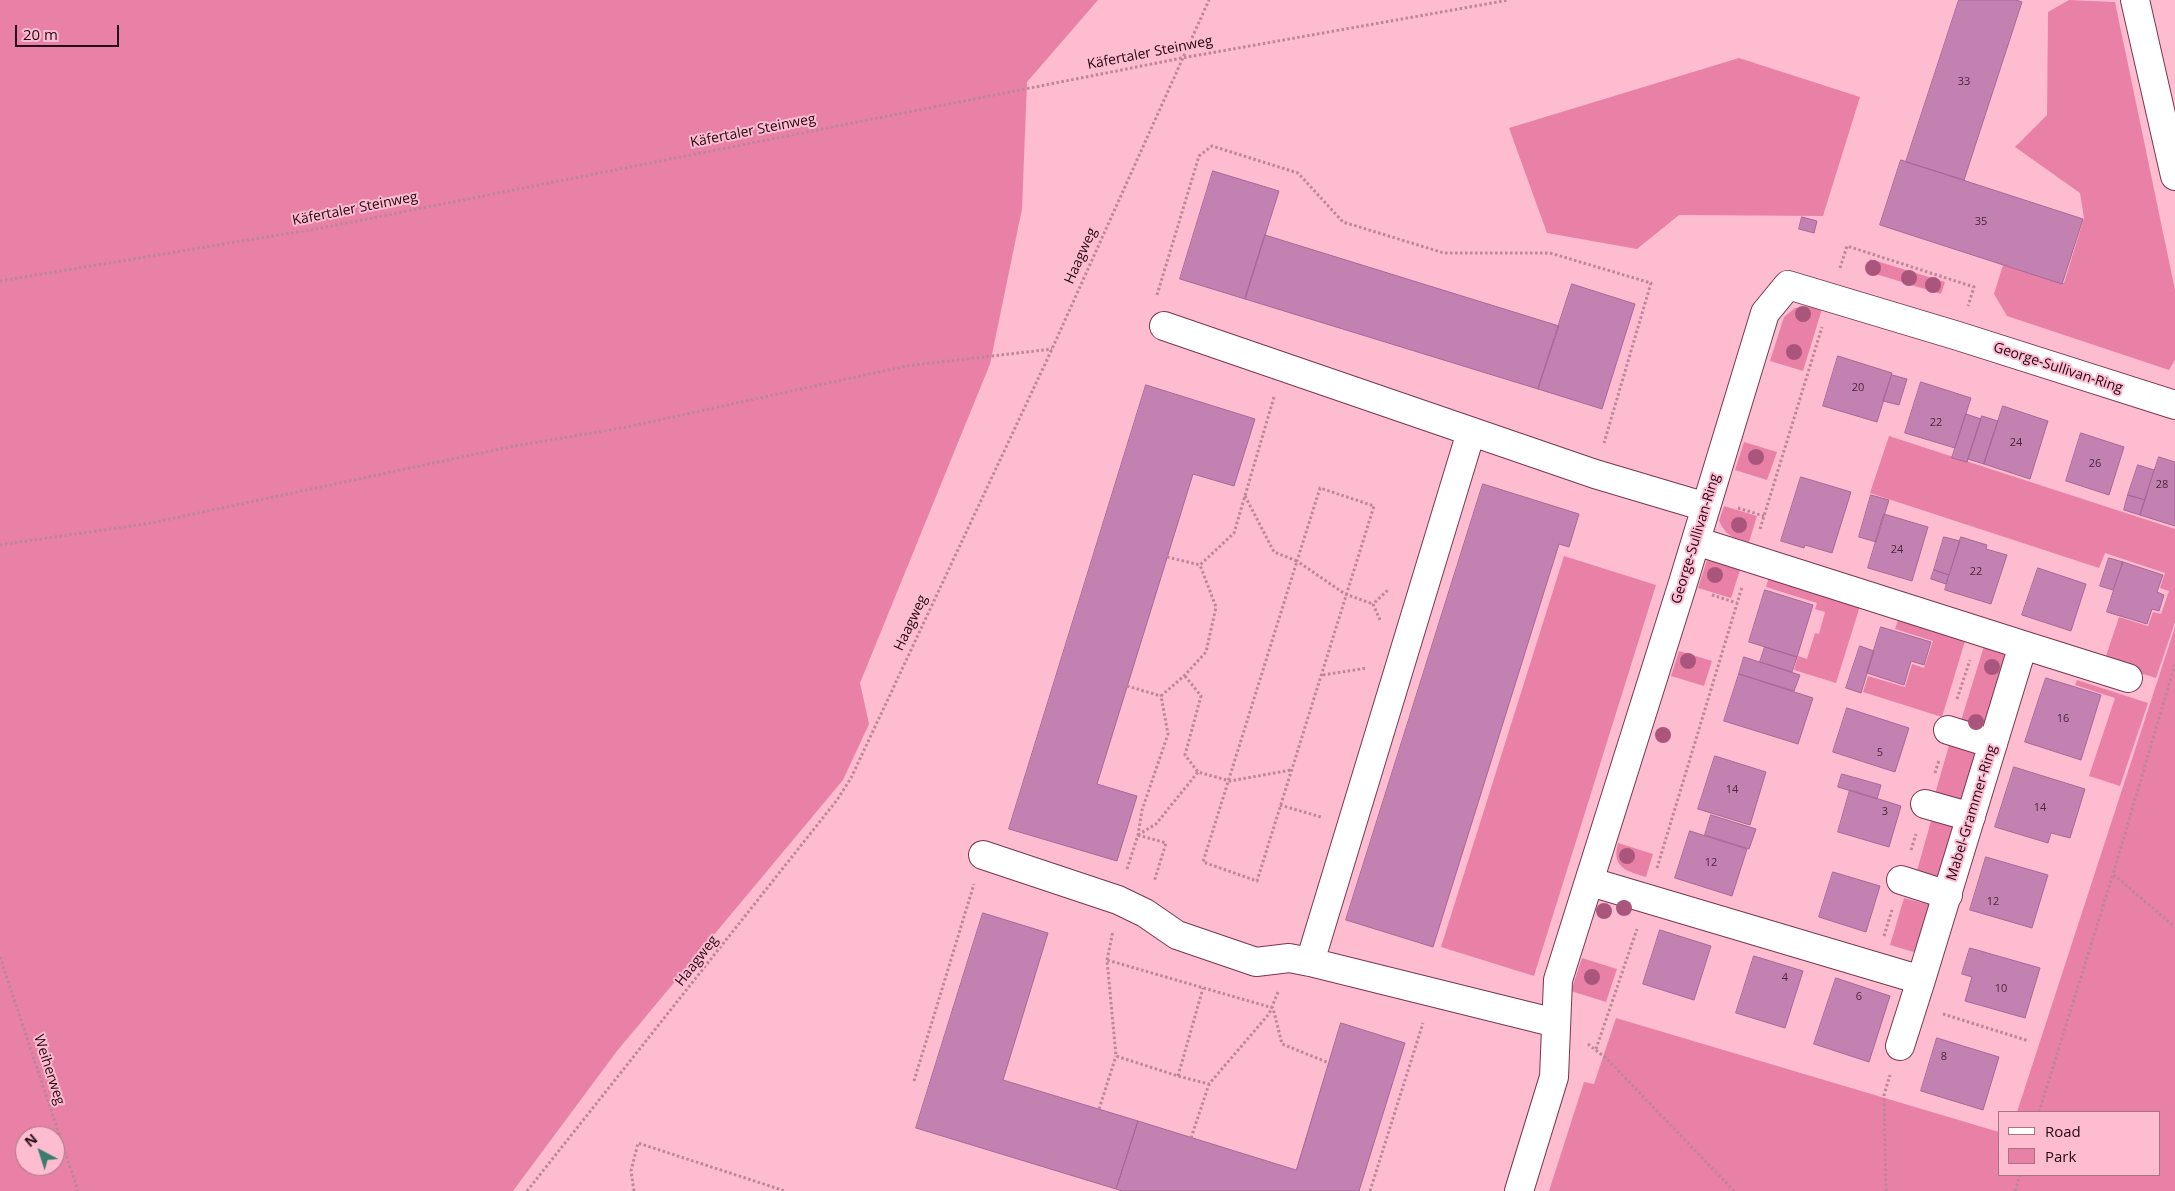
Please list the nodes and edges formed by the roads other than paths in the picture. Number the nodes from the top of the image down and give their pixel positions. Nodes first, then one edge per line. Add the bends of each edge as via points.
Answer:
1 (2135, 0) edge
2 (2175, 176) edge
3 (1164, 326) road end
4 (2175, 405) edge
5 (1471, 432) junction
6 (1706, 507) junction
7 (1696, 541) junction
8 (2023, 645) junction
9 (2128, 678) dead end
10 (1948, 730) dead end
11 (1993, 744) junction
12 (1925, 804) dead end
13 (1971, 817) junction
14 (983, 855) road end
15 (1901, 880) dead end
16 (1591, 882) junction
17 (1948, 895) junction
18 (1300, 960) junction
19 (1917, 993) junction
20 (1556, 1023) junction
21 (1900, 1046) dead end
22 (1519, 1191) edge

1 - 2 street
3 - 5 street
4 - 6 street, George-Sullivan-Ring via 1788,285 1765,313
5 - 6 street
5 - 18 street
6 - 7 street, George-Sullivan-Ring
7 - 8 street
7 - 16 street, George-Sullivan-Ring
8 - 9 street
8 - 11 street, Mabel-Grammer-Ring
10 - 11 street
11 - 13 street, Mabel-Grammer-Ring
12 - 13 street
13 - 17 street, Mabel-Grammer-Ring
14 - 18 street via 1118,900 1145,913 1177,935 1256,962
15 - 17 street
16 - 19 street
16 - 20 street, George-Sullivan-Ring via 1558,980
17 - 19 street, Mabel-Grammer-Ring
18 - 20 street
19 - 21 street, Mabel-Grammer-Ring
20 - 22 street, George-Sullivan-Ring via 1554,1077

